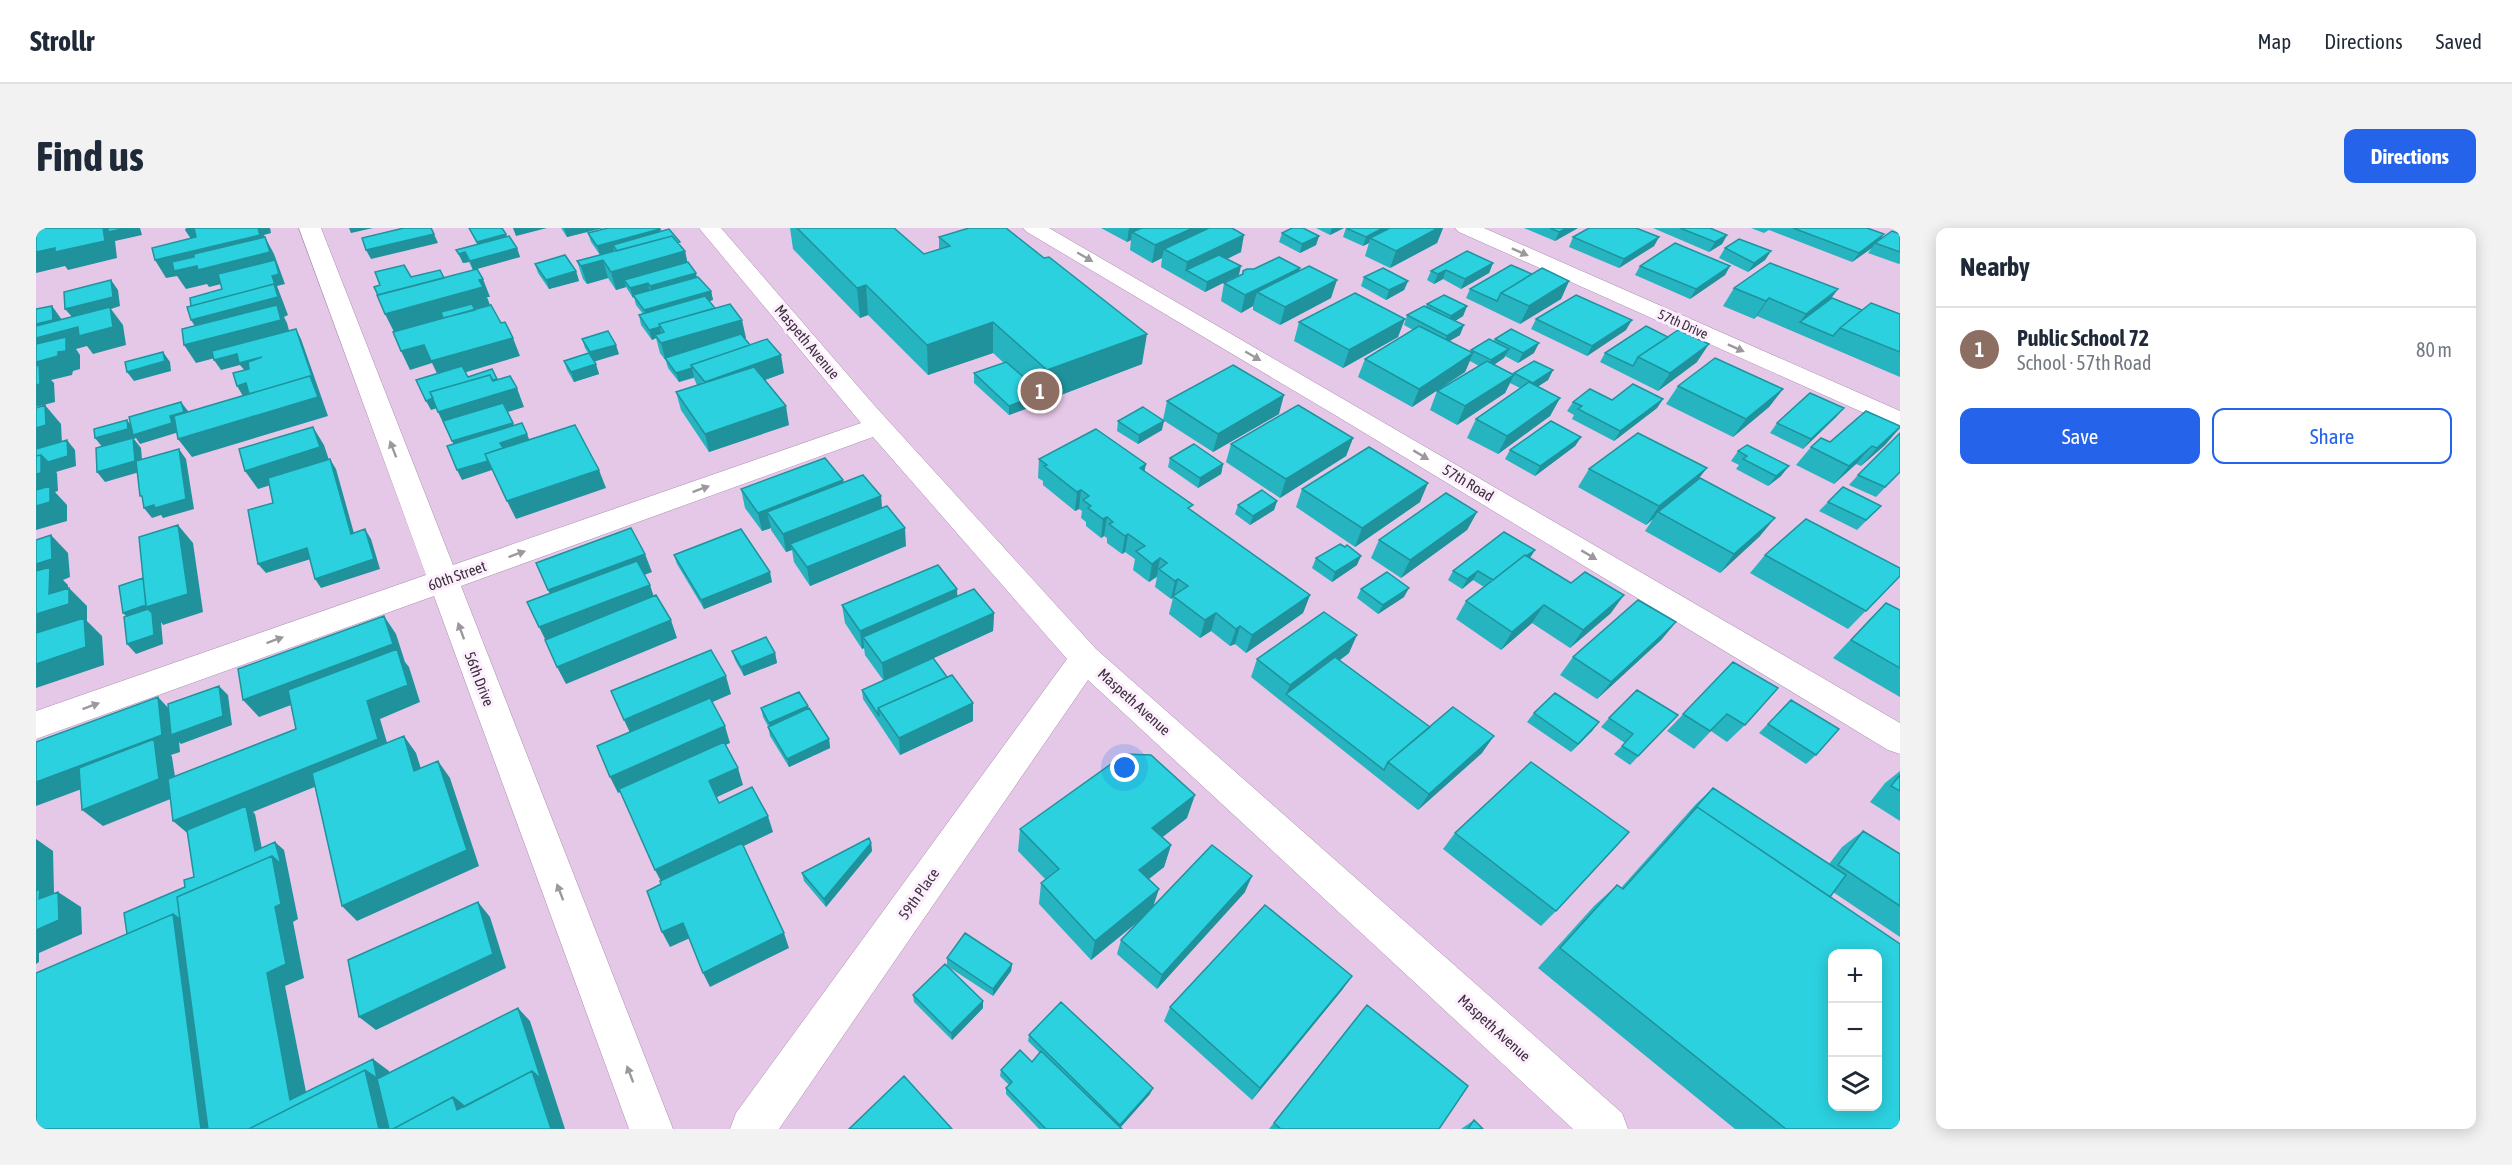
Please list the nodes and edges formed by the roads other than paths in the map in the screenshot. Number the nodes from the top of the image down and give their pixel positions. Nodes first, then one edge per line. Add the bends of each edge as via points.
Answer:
1 (310, 228) edge
2 (710, 228) edge
3 (1034, 228) edge
4 (1466, 228) edge
5 (1900, 421) edge
6 (878, 426) junction
7 (442, 581) junction
8 (1085, 658) junction
9 (36, 725) edge
10 (1900, 740) edge
11 (651, 1129) edge
12 (752, 1129) edge
13 (1606, 1129) edge

7 -> 1 street, 56th Drive
2 - 6 street, Maspeth Avenue
3 -> 10 street, 57th Road
4 -> 5 street, 57th Drive
7 -> 6 street, 60th Street
6 - 8 street, Maspeth Avenue
9 -> 7 street, 60th Street
11 -> 7 street, 56th Drive
8 - 12 street, 59th Place
8 - 13 street, Maspeth Avenue

